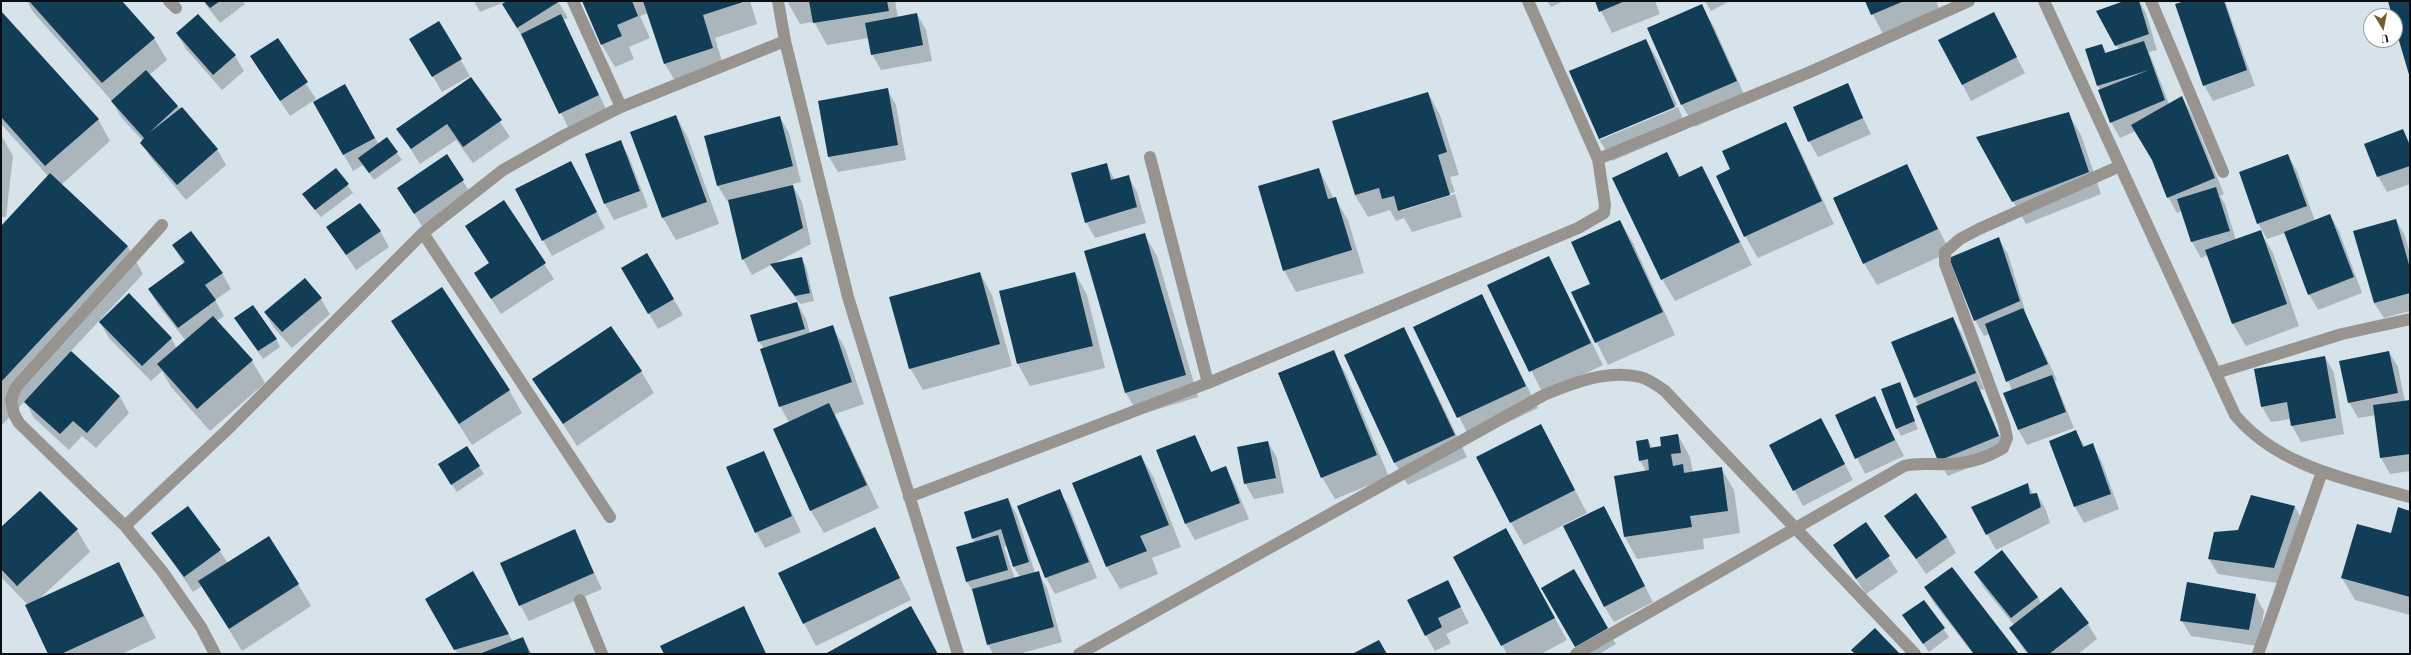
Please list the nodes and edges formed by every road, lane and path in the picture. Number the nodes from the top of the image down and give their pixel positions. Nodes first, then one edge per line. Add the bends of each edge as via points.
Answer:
1 (572, 1) edge
2 (778, 1) edge
3 (1528, 1) edge
4 (1969, 1) edge
5 (2044, 1) edge
6 (2151, 1) edge
7 (785, 41) junction
8 (621, 108) junction
9 (1150, 157) dead end
10 (1598, 159) junction
11 (2120, 166) junction
12 (2223, 172) dead end
13 (162, 225) dead end
14 (423, 232) junction
15 (2410, 319) edge
16 (2216, 373) junction
17 (1208, 383) junction
18 (2322, 472) junction
19 (909, 497) junction
20 (2410, 497) edge
21 (610, 517) dead end
22 (125, 526) junction
23 (1794, 529) junction
24 (580, 600) dead end
25 (214, 654) edge
26 (602, 654) edge
27 (958, 654) edge
28 (1079, 654) edge
29 (1576, 654) edge
30 (1914, 654) edge
31 (2258, 654) edge

1 - 8 street
2 - 7 street
3 - 10 street
4 - 10 street via 1810,72
5 - 11 street
6 - 12 street
7 - 8 street
7 - 19 street via 848,296
8 - 14 street via 565,135 503,170
9 - 17 street
10 - 17 street via 1605,205 1604,213 1595,220
11 - 16 street
11 - 23 street via 1979,229 1960,239 1945,252 1945,264 2004,424 2007,438 2003,448 1983,458 1948,464 1916,462 1904,466
13 - 22 street via 16,387 11,400 14,414 32,438
14 - 21 street
14 - 22 street via 243,414
15 - 16 street via 2342,334
16 - 18 street via 2235,415 2246,428 2259,440
17 - 19 street
18 - 20 street
18 - 31 street
19 - 27 street
22 - 25 street via 162,570 201,627
23 - 28 street via 1665,391 1641,377 1611,375 1570,385 1544,395
23 - 29 street
23 - 30 street
24 - 26 street

